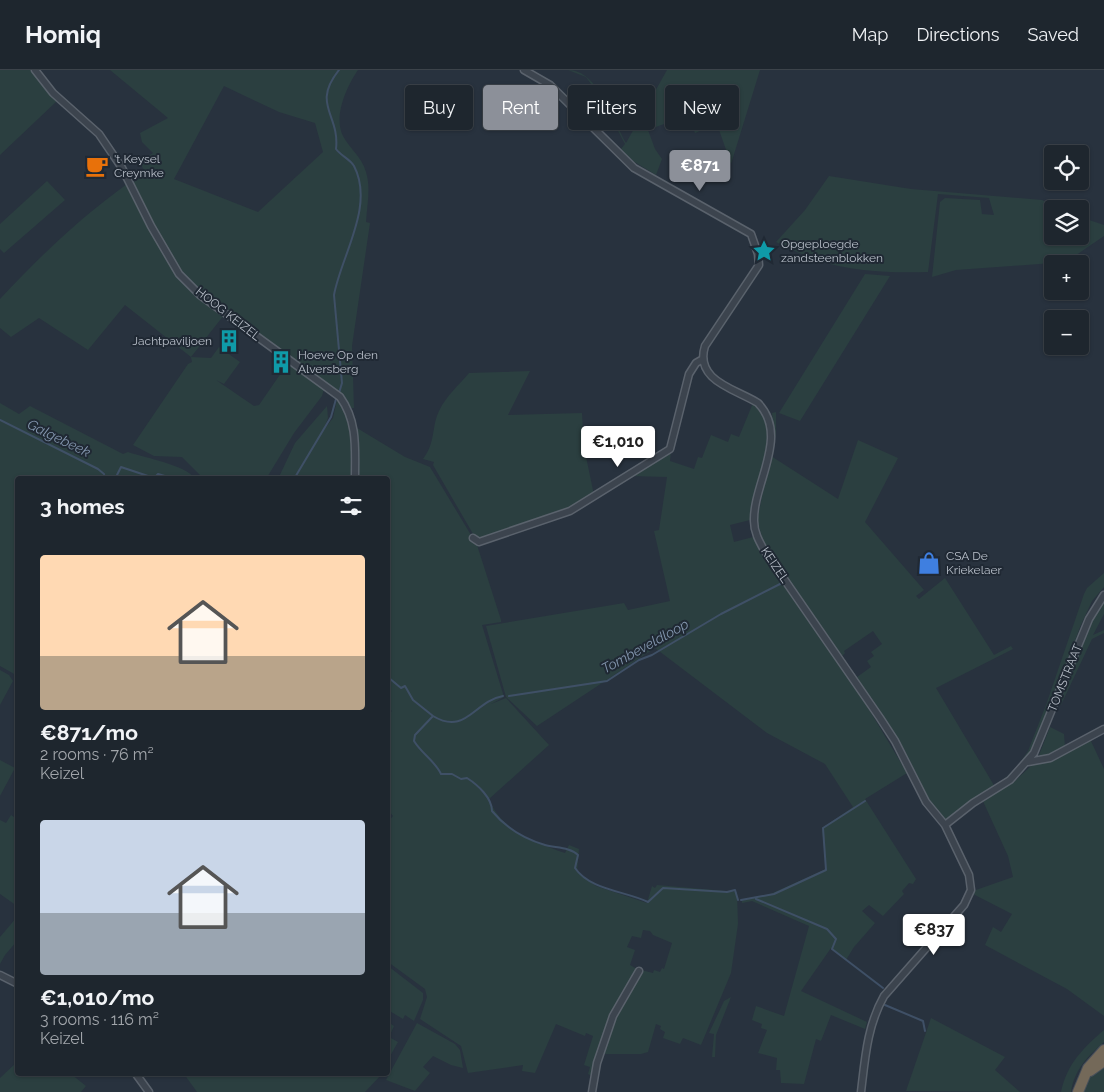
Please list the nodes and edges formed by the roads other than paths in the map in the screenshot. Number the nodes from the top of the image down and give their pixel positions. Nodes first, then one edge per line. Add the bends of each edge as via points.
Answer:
1 (35, 70) edge
2 (524, 70) edge
3 (703, 359) junction
4 (355, 476) edge
5 (472, 538) dead end
6 (1104, 595) edge
7 (1104, 730) edge
8 (1028, 762) junction
9 (945, 825) junction
10 (639, 971) dead end
11 (0, 975) edge
12 (15, 982) edge
13 (1104, 1050) edge
14 (1104, 1061) edge
15 (141, 1076) edge
16 (1084, 1076) junction
17 (149, 1092) edge
18 (592, 1092) edge
19 (861, 1092) edge
20 (1078, 1092) edge

1 - 4 street, HOOG KEIZEL via 53,93 99,134 122,168 180,274 200,294 340,396 354,423
2 - 3 street via 550,85 634,168 751,234 759,265 705,346
3 - 5 street via 689,374 670,448 570,511 479,542
3 - 9 street, KEIZEL via 713,379 758,403 768,418 772,436 755,510 756,534 764,550 895,741 929,807
6 - 8 street, TOMSTRAAT via 1088,620
7 - 8 street via 1050,758
8 - 9 street, TOMSTRAAT via 1010,780
9 - 19 street via 966,867 971,890 959,913 878,1006 869,1033
10 - 18 street via 613,1016
11 - 12 street
13 - 16 highway via 1093,1060
14 - 16 highway
15 - 17 street
16 - 20 highway

